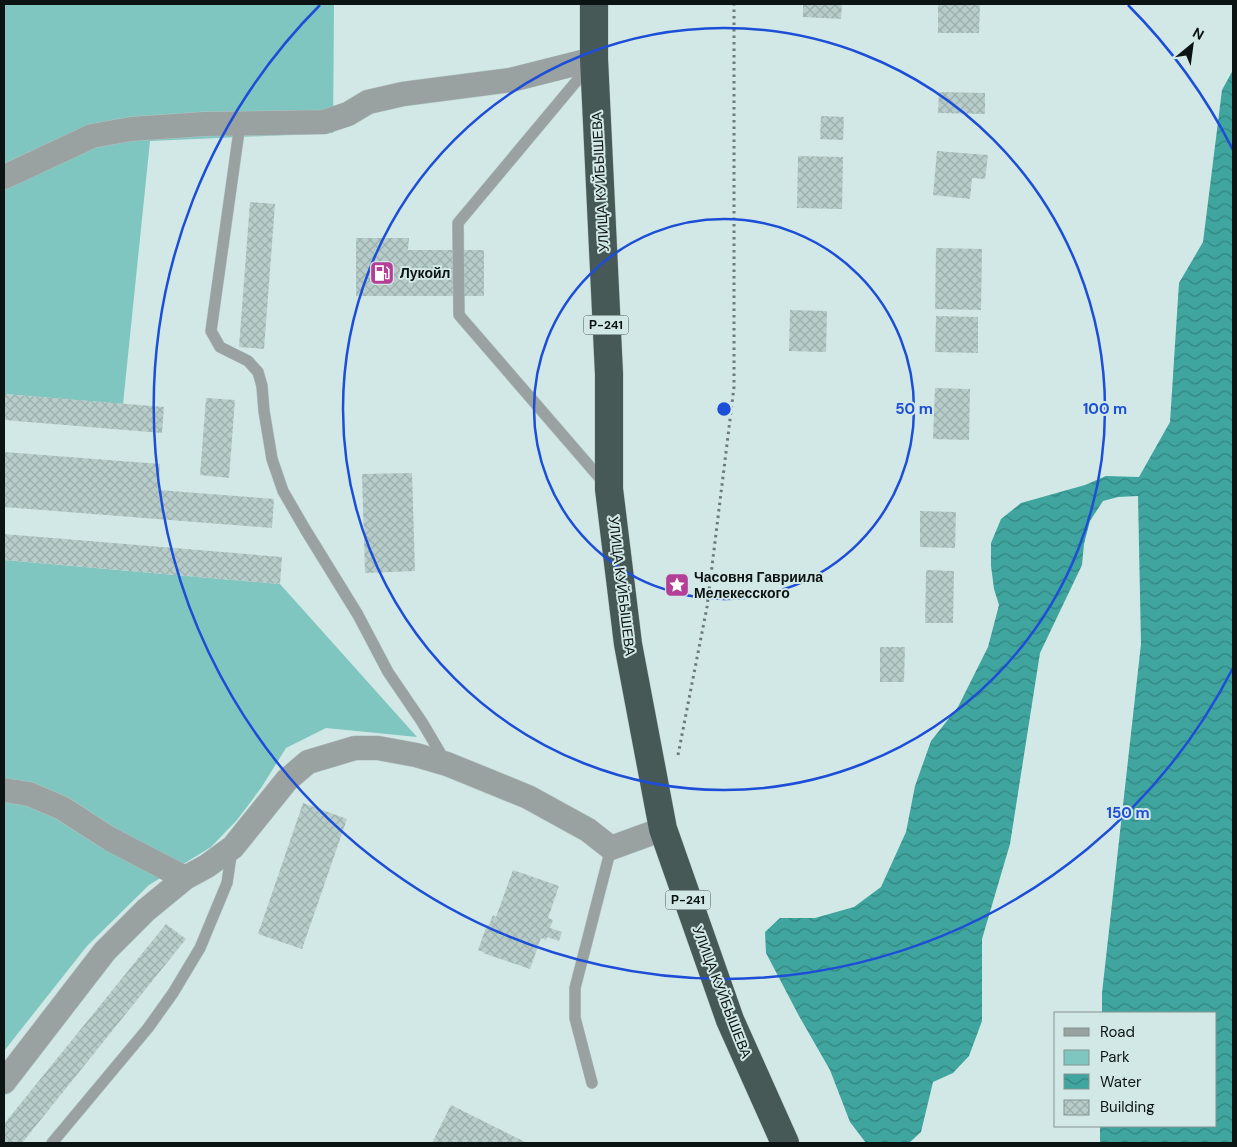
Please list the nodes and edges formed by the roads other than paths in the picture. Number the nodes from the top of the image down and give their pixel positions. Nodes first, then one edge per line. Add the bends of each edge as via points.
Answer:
1 (594, 4) edge
2 (594, 59) junction
3 (240, 124) junction
4 (4, 177) edge
5 (609, 489) junction
6 (447, 764) junction
7 (4, 790) edge
8 (663, 829) junction
9 (233, 847) junction
10 (611, 848) junction
11 (185, 878) junction
12 (4, 1082) edge
13 (592, 1083) dead end
14 (52, 1143) edge
15 (785, 1143) edge

1 - 2 highway, УЛИЦА КУЙБЫШЕВА / Р-241
2 - 3 street via 510,80 403,94 368,102 348,114 324,122
2 - 5 highway, УЛИЦА КУЙБЫШЕВА / Р-241 via 609,374
2 - 5 lane via 458,223 459,315
3 - 4 street via 132,129 92,136
3 - 6 lane via 211,331 220,348 248,361 258,372 272,459 283,490 388,672
5 - 8 highway, УЛИЦА КУЙБЫШЕВА / Р-241 via 628,644
6 - 9 street via 378,748 355,748 308,762 287,780
6 - 10 street via 566,816
7 - 11 street via 29,794 62,808
8 - 10 street
8 - 15 highway, УЛИЦА КУЙБЫШЕВА / Р-241 via 730,1020
9 - 11 street
9 - 14 lane via 227,883 200,948 173,993 148,1028
10 - 13 lane via 575,988 575,1018
11 - 12 street via 146,910 105,951

